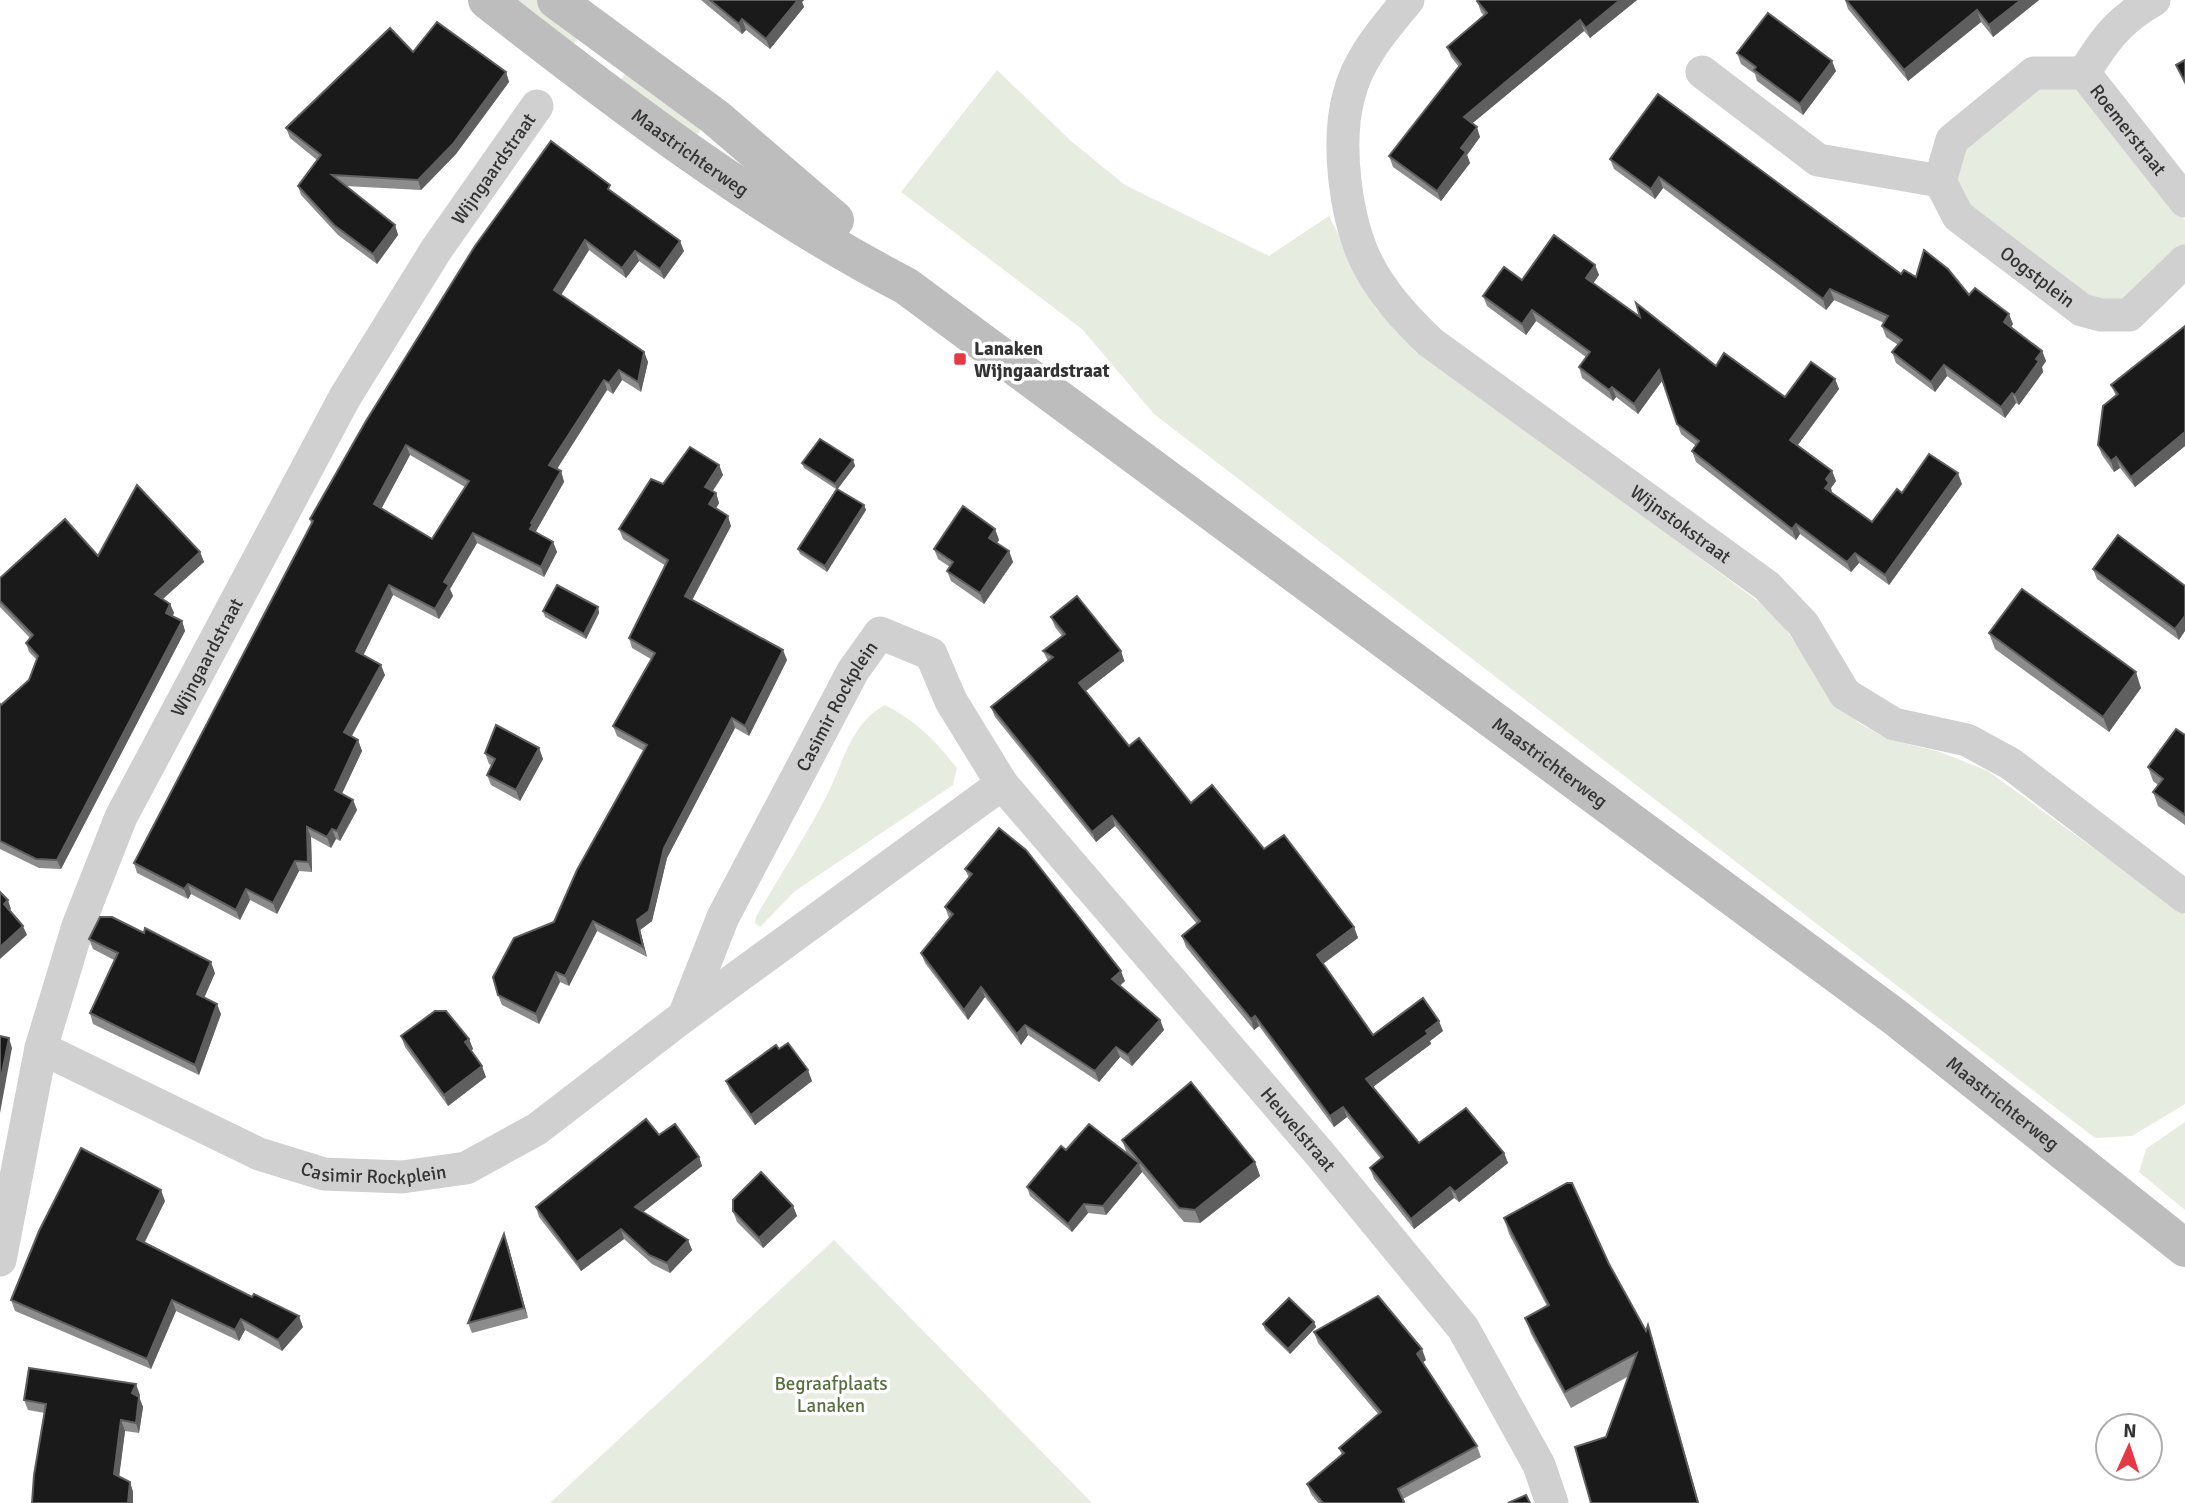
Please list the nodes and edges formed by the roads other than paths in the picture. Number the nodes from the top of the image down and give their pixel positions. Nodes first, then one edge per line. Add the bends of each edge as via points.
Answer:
1 (487, 0) edge
2 (556, 0) edge
3 (1408, 0) edge
4 (2154, 0) edge
5 (1702, 72) dead end
6 (2084, 74) junction
7 (537, 106) dead end
8 (1940, 181) junction
9 (2185, 201) edge
10 (2185, 261) edge
11 (906, 286) junction
12 (1002, 784) junction
13 (2185, 897) edge
14 (684, 1016) junction
15 (41, 1048) junction
16 (2185, 1248) edge
17 (0, 1260) edge
18 (1552, 1503) edge

1 - 11 main road, Maastrichterweg via 704,165
2 - 11 main road, Maastrichterweg via 715,117 876,253
3 - 13 street, Wijnstokstraat via 1373,42 1349,94 1342,148 1350,207 1366,261 1397,310 1430,342 1767,586 1803,624 1845,694 1894,724 1967,740 2011,764
4 - 6 street, Roemerstraat via 2127,15
5 - 8 street via 1818,160
6 - 8 street via 2034,73 1952,141
6 - 9 street, Roemerstraat
7 - 15 street, Wijngaardstraat via 436,250 345,397 121,817 78,926
8 - 10 street, Oogstplein via 1958,216 2082,310 2129,315
11 - 16 main road, Maastrichterweg via 1895,1017
12 - 14 street, Casimir Rockplein
12 - 14 street, Casimir Rockplein via 951,701 931,654 880,633 853,671 723,917
12 - 18 street, Heuvelstraat via 1463,1328 1539,1465
14 - 15 street, Casimir Rockplein via 537,1129 466,1168 402,1177 324,1174 259,1154
15 - 17 street, Wijngaardstraat

